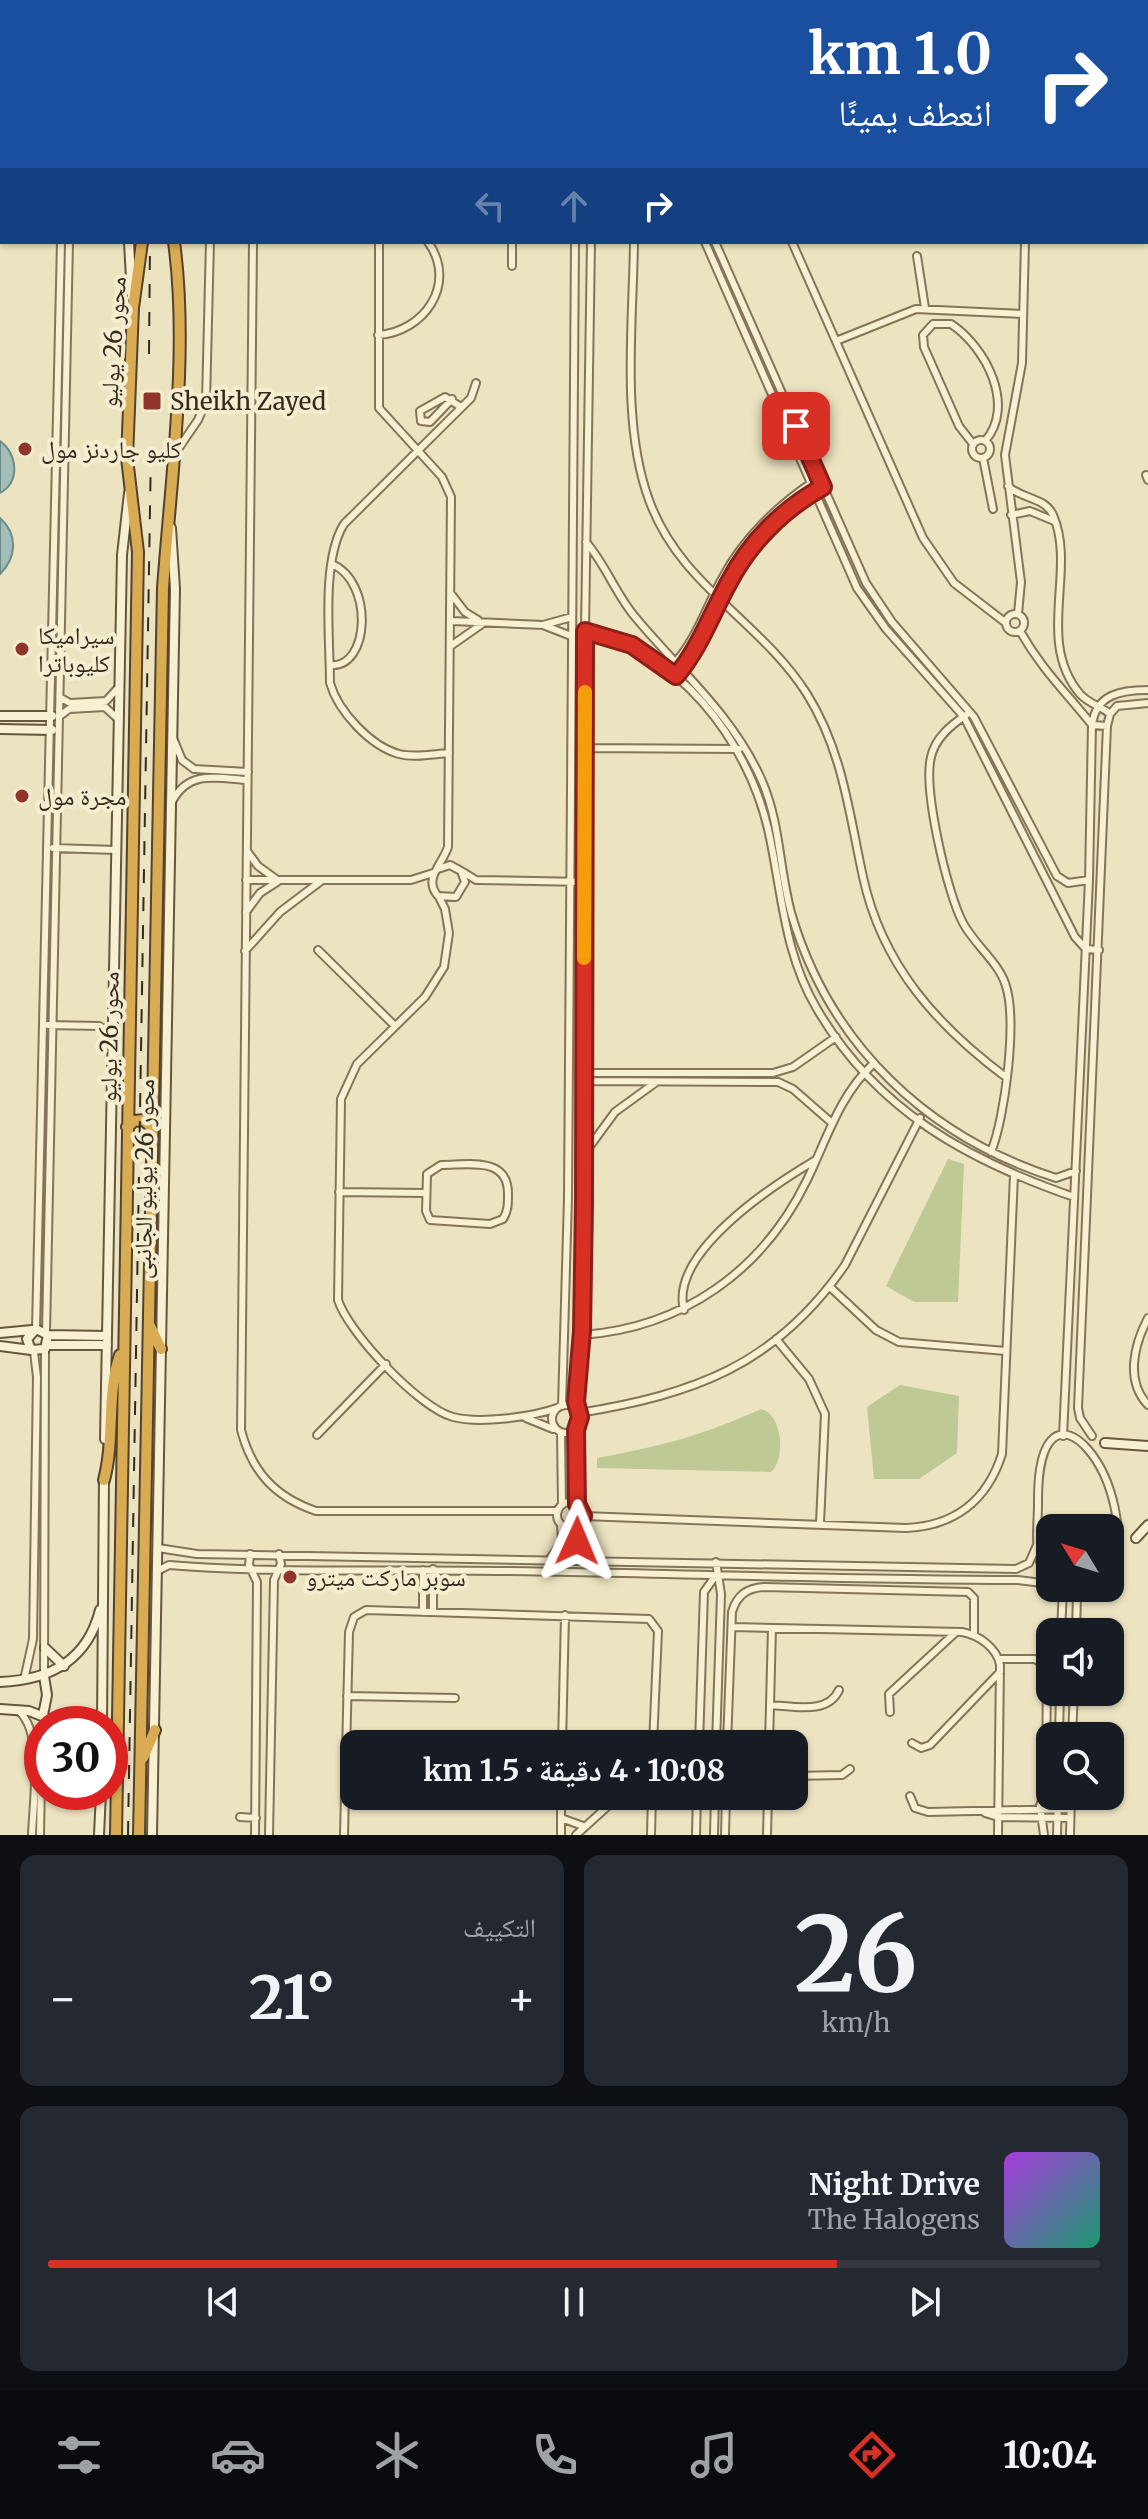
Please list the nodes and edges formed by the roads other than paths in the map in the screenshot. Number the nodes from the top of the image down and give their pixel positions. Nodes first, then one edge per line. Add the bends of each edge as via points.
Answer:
1 (61, 244) edge
2 (69, 244) edge
3 (129, 244) edge
4 (142, 244) edge
5 (174, 244) edge
6 (210, 244) edge
7 (253, 244) edge
8 (379, 244) edge
9 (429, 244) edge
10 (512, 244) edge
11 (575, 244) edge
12 (591, 244) edge
13 (634, 244) edge
14 (706, 244) edge
15 (716, 244) edge
16 (793, 244) edge
17 (1025, 244) edge
18 (917, 256) dead end
19 (512, 266) dead end
20 (133, 308) junction
21 (925, 308) junction
22 (1023, 314) junction
23 (591, 320) junction
24 (574, 322) junction
25 (574, 333) junction
26 (591, 333) junction
27 (378, 335) junction
28 (836, 341) junction
29 (476, 383) dead end
30 (452, 399) junction
31 (461, 407) junction
32 (63, 420) junction
33 (986, 442) junction
34 (973, 444) junction
35 (1006, 444) junction
36 (417, 452) junction
37 (175, 455) junction
38 (1005, 455) junction
39 (986, 456) junction
40 (819, 478) junction
41 (811, 483) junction
42 (1006, 483) junction
43 (823, 487) junction
44 (130, 489) junction
45 (815, 492) junction
46 (587, 495) junction
47 (572, 496) junction
48 (993, 509) dead end
49 (1011, 515) junction
50 (1054, 521) junction
51 (170, 523) junction
52 (586, 542) junction
53 (332, 564) junction
54 (452, 593) junction
55 (55, 599) junction
56 (63, 599) junction
57 (717, 599) junction
58 (1018, 614) junction
59 (572, 617) junction
60 (452, 621) junction
61 (485, 622) junction
62 (1006, 623) junction
63 (543, 625) junction
64 (585, 631) junction
65 (1020, 631) junction
66 (571, 636) junction
67 (452, 646) junction
68 (676, 662) junction
69 (330, 665) junction
70 (669, 669) junction
71 (683, 669) junction
72 (676, 676) junction
73 (120, 685) junction
74 (1148, 690) edge
75 (61, 698) junction
76 (1148, 703) edge
77 (1097, 708) junction
78 (971, 712) junction
79 (1110, 714) junction
80 (0, 716) edge
81 (52, 716) junction
82 (964, 717) junction
83 (120, 722) junction
84 (1092, 725) junction
85 (1107, 726) junction
86 (0, 729) edge
87 (52, 729) junction
88 (173, 737) junction
89 (586, 748) junction
90 (746, 748) junction
91 (735, 749) junction
92 (449, 753) junction
93 (194, 769) junction
94 (234, 775) junction
95 (248, 776) junction
96 (194, 778) junction
97 (171, 803) junction
98 (46, 846) junction
99 (448, 847) junction
100 (54, 848) junction
101 (117, 850) junction
102 (247, 850) junction
103 (1050, 863) junction
104 (1042, 868) junction
105 (459, 869) junction
106 (436, 870) junction
107 (1057, 876) junction
108 (485, 879) junction
109 (246, 880) junction
110 (280, 880) junction
111 (411, 880) junction
112 (1089, 880) junction
113 (321, 881) junction
114 (1048, 881) junction
115 (570, 882) junction
116 (585, 882) junction
117 (436, 894) junction
118 (458, 895) junction
119 (246, 912) junction
120 (1087, 914) junction
121 (1101, 915) junction
122 (446, 916) junction
123 (49, 922) junction
124 (44, 942) junction
125 (52, 943) junction
126 (1086, 949) junction
127 (318, 950) dead end
128 (1099, 950) junction
129 (245, 951) junction
130 (569, 976) junction
131 (584, 977) junction
132 (47, 1025) junction
133 (395, 1026) junction
134 (114, 1035) junction
135 (836, 1037) junction
136 (42, 1038) junction
137 (51, 1038) junction
138 (873, 1064) junction
139 (154, 1065) junction
140 (129, 1067) junction
141 (864, 1072) junction
142 (584, 1073) junction
143 (1007, 1078) junction
144 (584, 1081) junction
145 (658, 1081) junction
146 (924, 1112) junction
147 (41, 1121) junction
148 (49, 1121) junction
149 (918, 1122) junction
150 (832, 1123) junction
151 (127, 1127) junction
152 (153, 1129) junction
153 (40, 1133) junction
154 (49, 1134) junction
155 (991, 1152) junction
156 (583, 1156) junction
157 (816, 1159) junction
158 (1076, 1171) junction
159 (1037, 1172) junction
160 (1014, 1175) junction
161 (1034, 1183) junction
162 (339, 1192) junction
163 (426, 1193) junction
164 (1074, 1197) junction
165 (568, 1215) junction
166 (583, 1215) junction
167 (40, 1224) junction
168 (49, 1224) junction
169 (830, 1287) junction
170 (684, 1310) junction
171 (1148, 1318) edge
172 (149, 1324) junction
173 (34, 1329) junction
174 (564, 1331) junction
175 (0, 1333) edge
176 (10, 1333) junction
177 (582, 1335) junction
178 (776, 1339) junction
179 (47, 1341) junction
180 (107, 1341) junction
181 (564, 1341) junction
182 (0, 1346) edge
183 (11, 1346) junction
184 (124, 1346) junction
185 (161, 1349) junction
186 (32, 1351) junction
187 (1006, 1351) junction
188 (386, 1364) junction
189 (1148, 1405) edge
190 (560, 1407) junction
191 (578, 1411) junction
192 (523, 1417) junction
193 (576, 1430) junction
194 (558, 1432) junction
195 (317, 1435) dead end
196 (1063, 1436) junction
197 (1092, 1436) junction
198 (1105, 1443) junction
199 (1148, 1446) edge
200 (1115, 1454) dead end
201 (104, 1480) junction
202 (35, 1486) junction
203 (45, 1486) junction
204 (577, 1504) junction
205 (560, 1508) junction
206 (1039, 1514) edge
207 (583, 1516) junction
208 (820, 1523) junction
209 (561, 1524) junction
210 (1143, 1524) edge
211 (577, 1525) junction
212 (1135, 1542) dead end
213 (1036, 1547) edge
214 (158, 1548) junction
215 (169, 1551) junction
216 (250, 1554) junction
217 (279, 1554) junction
218 (550, 1559) junction
219 (588, 1559) junction
220 (716, 1562) junction
221 (169, 1565) junction
222 (433, 1569) junction
223 (278, 1570) junction
224 (423, 1570) junction
225 (157, 1571) junction
226 (252, 1572) junction
227 (716, 1575) junction
228 (1036, 1581) edge
229 (34, 1582) junction
230 (44, 1583) junction
231 (103, 1599) junction
232 (423, 1612) junction
233 (433, 1612) junction
234 (565, 1615) junction
235 (732, 1627) junction
236 (772, 1628) junction
237 (956, 1632) junction
238 (974, 1635) junction
239 (45, 1648) junction
240 (999, 1659) junction
241 (64, 1666) junction
242 (1000, 1672) junction
243 (44, 1676) junction
244 (24, 1680) junction
245 (0, 1682) edge
246 (839, 1690) dead end
247 (347, 1696) junction
248 (455, 1698) dead end
249 (770, 1705) junction
250 (45, 1706) edge
251 (102, 1706) edge
252 (0, 1709) edge
253 (17, 1710) junction
254 (890, 1712) dead end
255 (24, 1713) edge
256 (699, 1723) junction
257 (716, 1723) junction
258 (155, 1730) junction
259 (346, 1730) edge
260 (562, 1730) edge
261 (654, 1730) edge
262 (699, 1730) edge
263 (716, 1730) edge
264 (728, 1730) edge
265 (769, 1730) edge
266 (912, 1743) dead end
267 (140, 1764) junction
268 (850, 1769) dead end
269 (808, 1776) edge
270 (910, 1796) dead end
271 (40, 1810) edge
272 (100, 1810) edge
273 (345, 1810) edge
274 (561, 1810) edge
275 (602, 1810) edge
276 (652, 1810) edge
277 (697, 1810) edge
278 (715, 1810) edge
279 (726, 1810) edge
280 (768, 1810) edge
281 (1067, 1810) edge
282 (1070, 1810) edge
283 (998, 1813) junction
284 (1040, 1813) junction
285 (1058, 1813) junction
286 (240, 1817) dead end
287 (256, 1818) junction
288 (561, 1818) junction
289 (1070, 1818) junction
290 (583, 1826) junction
291 (32, 1835) edge
292 (40, 1835) edge
293 (99, 1835) edge
294 (116, 1835) edge
295 (139, 1835) edge
296 (152, 1835) edge
297 (255, 1835) edge
298 (269, 1835) edge
299 (344, 1835) edge
300 (561, 1835) edge
301 (576, 1835) edge
302 (651, 1835) edge
303 (696, 1835) edge
304 (714, 1835) edge
305 (725, 1835) edge
306 (767, 1835) edge
307 (998, 1835) edge
308 (1044, 1835) edge
309 (1057, 1835) edge
310 (1070, 1835) edge

1 - 32 street
2 - 32 street
3 - 20 main road
4 - 20 highway, محور 26 يوليو
5 - 37 highway, محور 26 يوليو
6 - 37 street via 206,401
7 - 95 street
8 - 27 street
9 - 27 street via 439,271 430,308 413,325
10 - 19 street
11 - 24 street
12 - 23 street
13 - 57 street via 634,429 642,479 669,542
14 - 41 street
15 - 40 street
16 - 28 street
17 - 22 street
18 - 21 street
20 - 44 highway, محور 26 يوليو
21 - 22 street
21 - 28 street
22 - 35 street via 1020,379
23 - 24 street
23 - 26 street
24 - 25 street
25 - 26 street
25 - 47 street
26 - 46 street
27 - 36 street via 379,408
28 - 62 street via 932,554 968,596
29 - 31 street via 474,394
30 - 30 street via 441,398 420,411 421,421 430,422
30 - 31 street
31 - 36 street
32 - 55 street
32 - 56 street
33 - 34 street
33 - 34 street via 996,425 998,396 973,341 951,324 939,322 926,328 924,347 959,426
33 - 35 street
33 - 39 street
34 - 39 street via 975,456
35 - 38 street
36 - 53 street via 344,524
36 - 54 street via 442,477 451,497
37 - 51 highway, محور 26 يوليو
38 - 39 street
38 - 42 street
39 - 48 street
40 - 41 street
40 - 43 street
41 - 45 street
41 - 57 street via 756,532 728,567
42 - 49 street
42 - 50 street via 1046,507
43 - 45 street
43 - 78 street via 874,597
44 - 73 main road, محور 26 يوليو الجانبى via 123,542
44 - 140 highway, محور 26 يوليو via 138,552
45 - 57 street via 760,538
45 - 82 street via 866,602
46 - 47 street
46 - 52 street
47 - 59 street
49 - 50 street via 1030,511
49 - 58 street via 1021,582
50 - 77 street via 1060,651 1076,688
51 - 88 main road, محور 26 يوليو الجانبى via 175,573
51 - 139 highway, محور 26 يوليو via 163,588
52 - 64 street
52 - 68 street via 628,608
53 - 69 street
53 - 69 street via 352,577 361,617 356,650 345,663
54 - 60 street
54 - 61 street via 465,612
55 - 56 street
55 - 81 street
56 - 75 street
57 - 68 street
57 - 71 street
57 - 143 street via 791,671 827,731 847,790 870,903 892,958 953,1034
58 - 62 street
58 - 65 street via 1024,624
59 - 63 street
59 - 66 street
60 - 61 street
60 - 67 street
61 - 63 street
61 - 67 street
62 - 65 street
63 - 66 street
64 - 70 street via 625,641
64 - 89 street
65 - 84 street via 1054,684
66 - 115 street
67 - 92 street
68 - 70 street
68 - 71 street
69 - 92 street via 337,701 371,738 399,754
70 - 72 street
71 - 72 street
71 - 90 street
72 - 91 street
73 - 75 street via 106,701 70,703
73 - 83 main road, محور 26 يوليو الجانبى
74 - 77 street via 1119,691
75 - 81 street
76 - 79 street via 1123,703
77 - 79 street
77 - 84 street
78 - 82 street
78 - 103 street
79 - 85 street
80 - 81 main road
81 - 83 street via 69,709 105,707
81 - 87 main road
81 - 87 street
82 - 104 street
82 - 143 street via 935,746 930,783 953,904 1009,996
83 - 101 main road, محور 26 يوليو الجانبى
84 - 85 street
84 - 112 street
85 - 121 street
86 - 87 main road
87 - 98 street
87 - 100 street
88 - 93 street via 182,760
88 - 97 main road, محور 26 يوليو الجانبى
89 - 91 street
89 - 116 street
90 - 91 street
90 - 138 street via 776,824 786,891 806,960 834,1014
91 - 135 street via 765,817 794,957 816,1008
92 - 99 street
93 - 94 street
93 - 96 street
94 - 95 street
94 - 96 street
95 - 102 street
96 - 97 street via 183,784
97 - 185 main road, محور 26 يوليو الجانبى
98 - 100 street
98 - 123 street
99 - 105 street
99 - 106 street
100 - 101 street
100 - 123 street
101 - 134 main road, محور 26 يوليو الجانبى
102 - 109 street
102 - 110 street via 258,866
103 - 104 street
103 - 107 street
104 - 114 street
105 - 106 street
105 - 108 street via 476,880
105 - 118 street via 465,882
106 - 111 street
106 - 117 street
107 - 112 street via 1068,883
107 - 114 street
108 - 115 street
108 - 118 street
109 - 110 street
109 - 119 street
110 - 113 street
110 - 119 street via 260,893
111 - 113 street
111 - 117 street
112 - 120 street
113 - 129 street via 280,912
114 - 126 street
115 - 116 street
115 - 130 street
116 - 131 street
117 - 118 street
117 - 122 street
118 - 122 street
119 - 129 street
120 - 121 street
120 - 126 street
121 - 128 street
122 - 133 street via 444,967 425,997
123 - 124 street
123 - 125 street
124 - 125 street
124 - 132 street
125 - 132 street
126 - 128 street
126 - 158 street
127 - 133 street
128 - 197 street via 1078,1408
129 - 205 street via 241,1430 255,1467 281,1495 316,1511
130 - 131 street
130 - 165 street
131 - 142 street
132 - 134 street via 99,1026
132 - 136 street
132 - 137 street
133 - 162 street via 357,1064 345,1087
134 - 180 main road, محور 26 يوليو الجانبى
135 - 141 street
135 - 142 street via 793,1067 773,1073
136 - 137 street
136 - 147 street
137 - 148 street
138 - 141 street
138 - 146 street
139 - 140 highway via 144,1073
139 - 152 highway, محور 26 يوليو
140 - 151 highway, محور 26 يوليو
141 - 149 street
141 - 150 street
142 - 144 street
143 - 155 street via 1004,1116
144 - 145 street
144 - 156 street
145 - 150 street via 778,1082
145 - 156 street via 615,1112
146 - 149 street
146 - 155 street
147 - 148 street
147 - 153 street
148 - 154 street
149 - 160 street
149 - 169 street via 869,1223
150 - 157 street
151 - 152 highway via 144,1120
151 - 184 highway, محور 26 يوليو
152 - 172 highway, محور 26 يوليو
153 - 154 street
153 - 167 street
154 - 168 street
155 - 159 street
156 - 166 street
157 - 170 street via 762,1248 727,1282
157 - 170 street via 763,1193 727,1225 683,1287
158 - 159 street via 1061,1178
158 - 164 street
159 - 161 street
160 - 161 street
160 - 187 street
161 - 164 street
162 - 163 street
162 - 188 street via 338,1300 347,1322
163 - 163 street via 427,1216 435,1222 490,1224 507,1213 508,1182 496,1166 441,1165 427,1174
164 - 196 street
165 - 166 street
165 - 174 street
166 - 177 street
167 - 168 street
167 - 173 street
168 - 179 street
169 - 178 street
169 - 187 street via 876,1330 899,1342
170 - 177 street via 638,1328
171 - 189 street via 1133,1365 1135,1384
172 - 185 highway
172 - 267 highway, محور 26 يوليو
173 - 176 main road
173 - 179 main road
173 - 186 main road via 27,1339
174 - 177 street
174 - 181 street
175 - 176 main road
176 - 183 main road
177 - 181 street
177 - 191 street
178 - 191 street via 697,1386 648,1401
178 - 208 street via 809,1379 825,1414
179 - 180 main road
179 - 186 main road
179 - 203 street
180 - 201 main road, محور 26 يوليو الجانبى
181 - 190 street
182 - 183 main road
183 - 186 main road
184 - 201 highway via 116,1367 112,1446
184 - 294 highway, محور 26 يوليو
185 - 214 main road, محور 26 يوليو الجانبى
186 - 202 street
187 - 208 street via 1002,1454 989,1485 967,1509 922,1527
188 - 192 street via 449,1416
188 - 195 street
190 - 191 street
190 - 192 street
190 - 194 street via 552,1416
191 - 193 street
192 - 194 street
193 - 194 street
193 - 204 street
194 - 205 street
196 - 197 street
196 - 206 street via 1042,1457
197 - 198 street
198 - 199 main road
198 - 200 street
201 - 231 main road, محور 26 يوليو الجانبى
202 - 203 street
202 - 229 street
203 - 230 street
204 - 205 street
204 - 207 street
205 - 209 street
207 - 208 street
207 - 211 street
209 - 211 street
209 - 218 street via 562,1541
210 - 212 main road
211 - 219 street via 577,1541
213 - 220 street via 1029,1563 1016,1569
214 - 215 street
214 - 225 main road, محور 26 يوليو الجانبى
215 - 216 street
215 - 221 street
216 - 217 street
216 - 226 street
217 - 218 street
217 - 223 street
218 - 219 street
219 - 220 street
220 - 227 street
221 - 225 street
221 - 226 street
222 - 224 street
222 - 227 street
222 - 233 street
223 - 224 street
223 - 226 street
223 - 298 street
224 - 232 street
225 - 258 main road, محور 26 يوليو الجانبى
226 - 287 street via 257,1582
227 - 228 street
227 - 256 street via 704,1592
227 - 257 street via 721,1594
229 - 230 street
229 - 244 street via 33,1639
230 - 239 street
231 - 241 main road via 91,1636
231 - 251 main road, محور 26 يوليو الجانبى
232 - 233 street
232 - 247 street via 366,1610 354,1617
233 - 234 street
234 - 260 street
234 - 261 street via 654,1622 658,1631
235 - 236 street
235 - 238 street via 735,1603 755,1587 964,1591 974,1598
235 - 264 street
236 - 237 street
236 - 249 street
237 - 238 street
237 - 254 street via 893,1690 887,1700
238 - 240 street
239 - 241 main road
239 - 243 street
240 - 242 street
240 - 284 street via 1035,1659 1047,1667 1046,1786
241 - 243 main road
242 - 266 street via 930,1745
242 - 283 street
243 - 244 main road
243 - 250 main road
244 - 245 main road
246 - 249 street via 821,1707
247 - 248 street
247 - 259 street
249 - 265 street
252 - 253 main road
253 - 255 main road
253 - 291 street via 27,1720 34,1743
256 - 257 street
256 - 262 street
257 - 263 street
258 - 267 highway
258 - 296 main road, محور 26 يوليو الجانبى
267 - 295 highway, محور 26 يوليو
268 - 269 street via 842,1775
270 - 283 street via 921,1811
271 - 292 street
272 - 293 main road
273 - 299 street
274 - 288 street
275 - 290 street
276 - 302 street
277 - 303 street
278 - 304 street
279 - 305 street
280 - 306 street
281 - 285 street
282 - 289 street
283 - 284 street
283 - 307 street
284 - 285 street
284 - 308 street
285 - 289 street
285 - 309 street
286 - 287 street
287 - 297 street
288 - 290 street
288 - 300 street
289 - 310 street
290 - 301 street

